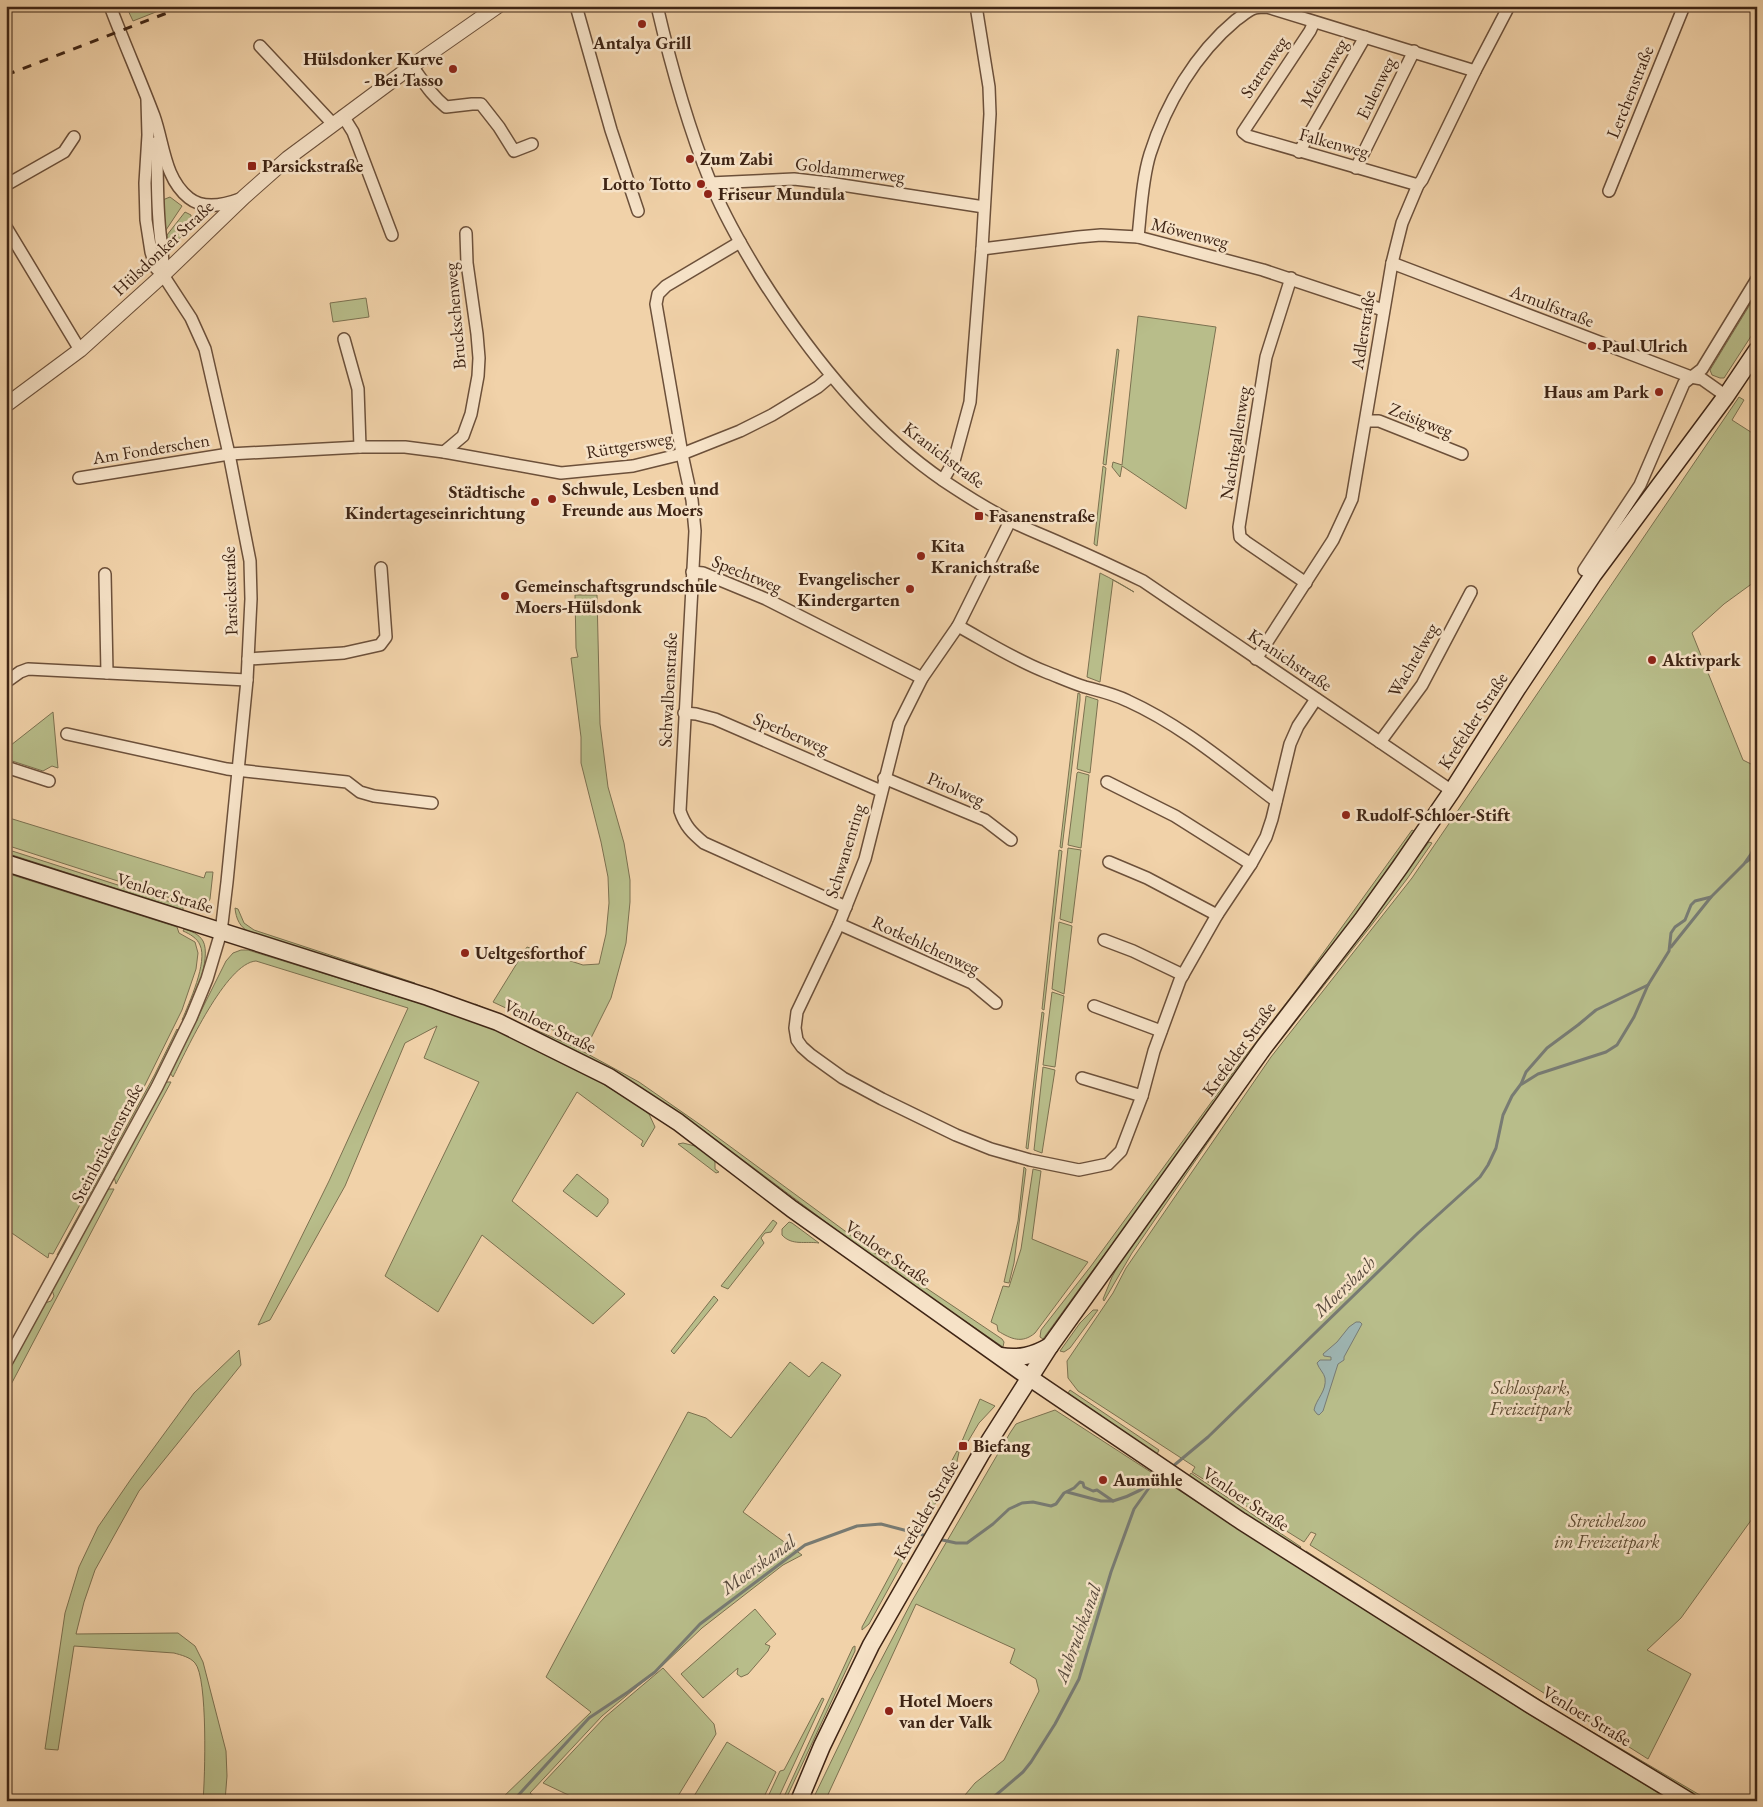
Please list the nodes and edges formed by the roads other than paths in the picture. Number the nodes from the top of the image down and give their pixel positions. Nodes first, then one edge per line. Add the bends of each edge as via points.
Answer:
1 (110, 6) edge
2 (498, 6) edge
3 (576, 6) edge
4 (657, 6) edge
5 (976, 6) edge
6 (1509, 6) edge
7 (1684, 6) edge
8 (1267, 7) edge
9 (1314, 22) junction
10 (1364, 36) junction
11 (260, 46) dead end
12 (1414, 51) junction
13 (412, 66) junction
14 (1475, 71) junction
15 (147, 100) junction
16 (338, 120) junction
17 (1243, 132) joint
18 (158, 133) junction
19 (74, 137) dead end
20 (532, 144) dead end
21 (1299, 152) junction
22 (1356, 168) junction
23 (710, 183) junction
24 (6, 185) edge
25 (1418, 185) junction
26 (1609, 191) dead end
27 (244, 197) junction
28 (984, 207) junction
29 (638, 211) dead end
30 (6, 227) edge
31 (466, 233) dead end
32 (392, 235) dead end
33 (1138, 237) junction
34 (10, 241) edge
35 (740, 242) junction
36 (982, 249) junction
37 (1392, 263) junction
38 (164, 275) junction
39 (1290, 278) junction
40 (1757, 280) edge
41 (1383, 310) junction
42 (344, 339) dead end
43 (80, 350) junction
44 (1757, 350) edge
45 (832, 376) junction
46 (1691, 377) junction
47 (1726, 396) junction
48 (6, 405) edge
49 (1366, 421) junction
50 (360, 447) junction
51 (444, 452) junction
52 (229, 454) junction
53 (682, 454) junction
54 (1462, 454) dead end
55 (79, 478) dead end
56 (943, 480) junction
57 (1010, 521) junction
58 (381, 568) dead end
59 (1584, 570) dead end
60 (692, 572) junction
61 (105, 574) dead end
62 (1306, 583) junction
63 (1470, 592) dead end
64 (958, 626) junction
65 (248, 659) junction
66 (1256, 659) junction
67 (108, 673) junction
68 (922, 678) junction
69 (247, 680) junction
70 (6, 682) edge
71 (1316, 699) junction
72 (684, 714) junction
73 (67, 734) dead end
74 (1380, 742) junction
75 (6, 767) edge
76 (238, 770) junction
77 (884, 778) junction
78 (50, 781) dead end
79 (1107, 782) dead end
80 (881, 791) junction
81 (1452, 791) junction
82 (1276, 801) junction
83 (432, 803) dead end
84 (1011, 840) dead end
85 (1108, 862) dead end
86 (6, 863) edge
87 (1251, 864) junction
88 (846, 907) junction
89 (1217, 915) junction
90 (839, 924) junction
91 (221, 932) junction
92 (1104, 940) dead end
93 (1183, 976) junction
94 (996, 1002) dead end
95 (1094, 1006) dead end
96 (1161, 1031) junction
97 (1082, 1078) dead end
98 (1142, 1096) junction
99 (1050, 1346) junction
100 (999, 1356) junction
101 (6, 1363) edge
102 (1030, 1378) junction
103 (799, 1801) edge
104 (1689, 1801) edge

1 - 15 street
2 - 13 street, Hülsdonker Straße
3 - 29 street
4 - 23 street, Kranichstraße via 684,112
5 - 28 street via 989,87
6 - 14 street, Adlerstraße
7 - 26 street, Lerchenstraße
8 - 9 street
8 - 33 street via 1255,8 1244,14 1225,30 1192,69 1174,98 1150,155
9 - 10 street
9 - 17 street, Starenweg
10 - 12 street
10 - 21 street, Meisenweg
11 - 16 street
12 - 14 street
12 - 22 street, Eulenweg
13 - 16 street, Hülsdonker Straße
13 - 20 street via 424,85 446,106 481,104 514,152
14 - 25 street, Adlerstraße
15 - 18 street
15 - 38 street, Parsickstraße via 146,220 156,268
16 - 27 street, Hülsdonker Straße
16 - 32 street via 353,132
17 - 21 street, Falkenweg
18 - 27 street via 169,170 189,198 215,205
18 - 38 street via 157,188
19 - 24 street via 64,152
21 - 22 street, Falkenweg
22 - 25 street, Falkenweg
23 - 28 street, Goldammerweg via 794,179
23 - 35 street, Kranichstraße
25 - 37 street, Adlerstraße via 1402,223
27 - 38 street, Hülsdonker Straße
28 - 36 street
30 - 34 street
31 - 51 street, Bruckschenweg via 477,334 478,376 463,436
33 - 36 street, Möwenweg via 1085,236
33 - 39 street, Möwenweg
34 - 43 street
35 - 45 street, Kranichstraße via 784,313
35 - 53 street, Schwalbenstraße via 658,294 656,304
36 - 56 street via 970,402 954,461
37 - 41 street, Adlerstraße
37 - 46 street, Arnulfstraße
38 - 43 street, Hülsdonker Straße
38 - 52 street, Parsickstraße via 191,318 205,349
39 - 41 street, Möwenweg
39 - 62 street, Nachtigallenweg via 1266,357 1239,527 1240,537
40 - 46 street via 1702,369
41 - 49 street, Adlerstraße
42 - 50 street via 358,389
43 - 48 street, Hülsdonker Straße
44 - 47 main road, Krefelder Straße
45 - 53 street, Rüttgersweg via 772,415
45 - 56 street, Kranichstraße via 872,420
46 - 47 street, Arnulfstraße via 1702,379
46 - 59 street via 1684,383 1640,485
47 - 81 main road, Krefelder Straße via 1593,575
49 - 54 street, Zeisigweg via 1379,422
49 - 62 street, Adlerstraße via 1352,499 1333,540
50 - 51 street via 405,447
50 - 52 street
51 - 53 street, Rüttgersweg via 561,473 633,466
52 - 55 street, Am Fonderschen
52 - 65 street, Parsickstraße via 250,561
53 - 60 street, Schwalbenstraße via 692,500
56 - 57 street, Kranichstraße
57 - 64 street, Schwanenring
57 - 66 street, Kranichstraße via 1143,581
58 - 65 street via 386,637 380,645 344,653
60 - 68 street, Spechtweg via 703,573 766,599
60 - 72 street, Schwalbenstraße
61 - 67 street
62 - 66 street, Adlerstraße
63 - 74 street, Wachtelweg via 1422,685
64 - 68 street, Schwanenring
64 - 82 street via 1015,658 1084,687 1128,700 1169,722
65 - 69 street, Parsickstraße
66 - 71 street, Kranichstraße
67 - 69 street
67 - 70 street via 28,669
68 - 77 street, Schwanenring via 899,724
69 - 76 street, Parsickstraße
71 - 74 street, Kranichstraße
71 - 82 street, Schwanenring via 1290,744
72 - 80 street, Sperberweg via 715,719
72 - 88 street, Schwalbenstraße via 680,811 691,833 704,843
73 - 76 street
74 - 81 street, Kranichstraße
75 - 78 street
76 - 83 street via 347,782 360,792 374,796
76 - 91 street, Parsickstraße
77 - 80 street, Schwanenring
77 - 84 street, Pirolweg via 985,820
79 - 87 street via 1175,816
80 - 88 street, Schwanenring via 865,859
81 - 99 main road, Krefelder Straße via 1362,920 1264,1047
82 - 87 street, Schwanenring via 1266,837
85 - 89 street via 1147,878
86 - 91 main road, Venloer Straße
87 - 89 street, Schwanenring
88 - 90 street, Schwanenring
89 - 93 street, Schwanenring
90 - 94 street, Rotkehlchenweg via 972,983
90 - 98 street, Schwanenring via 797,1012 795,1028 802,1047 843,1078 956,1135 991,1149 1079,1170 1108,1164 1121,1150
91 - 100 main road, Venloer Straße via 498,1022 609,1077 683,1126 792,1209
91 - 101 street, Steinbrückenstraße via 207,979 157,1087
92 - 93 street
93 - 96 street, Schwanenring
95 - 96 street
96 - 98 street, Schwanenring
97 - 98 street
99 - 100 main road via 1026,1357
99 - 102 main road, Krefelder Straße
100 - 102 main road, Venloer Straße
102 - 103 main road, Krefelder Straße via 981,1454 871,1645
102 - 104 main road, Venloer Straße via 1241,1521

